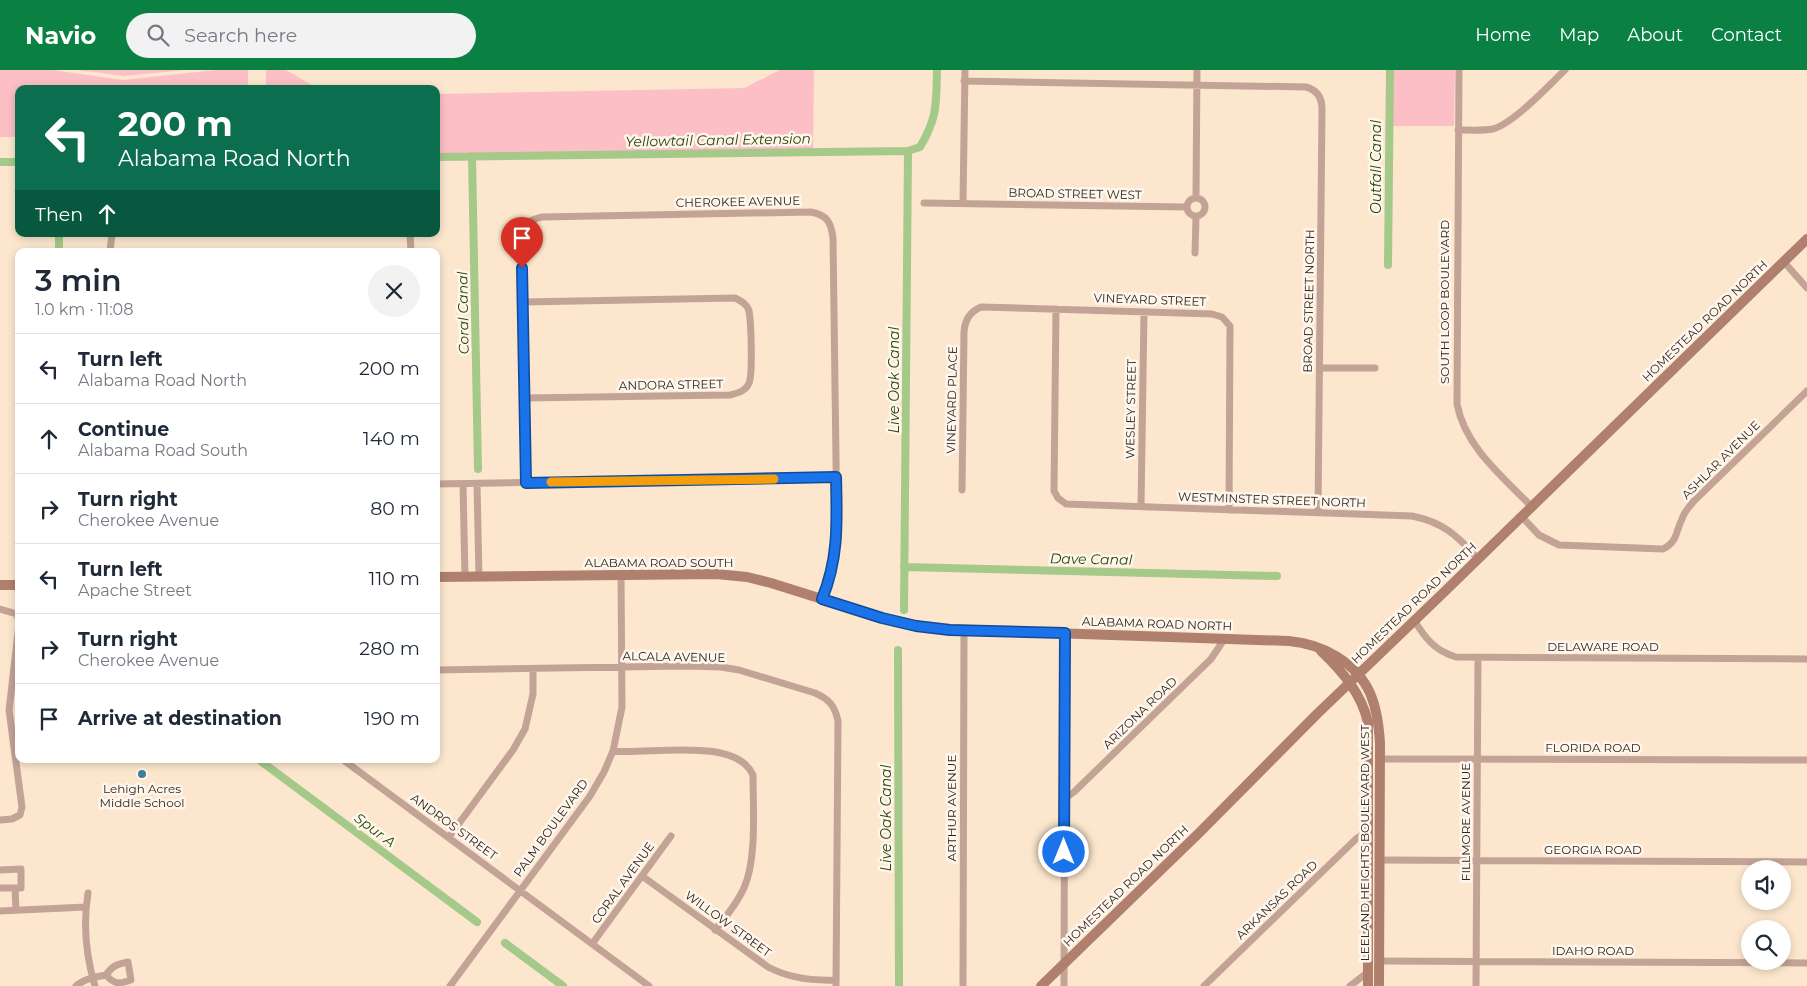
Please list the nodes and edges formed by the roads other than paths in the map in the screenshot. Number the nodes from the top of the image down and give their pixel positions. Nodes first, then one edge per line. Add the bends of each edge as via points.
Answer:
1 (965, 70) edge
2 (1197, 70) edge
3 (1459, 70) edge
4 (1565, 70) edge
5 (964, 82) junction
6 (1197, 85) junction
7 (1458, 130) junction
8 (1196, 197) junction
9 (924, 203) dead end
10 (963, 203) junction
11 (1186, 207) junction
12 (1196, 217) junction
13 (1807, 239) edge
14 (1195, 253) dead end
15 (1784, 262) junction
16 (1807, 288) edge
17 (523, 302) junction
18 (1056, 309) junction
19 (971, 312) joint
20 (1144, 312) junction
21 (1320, 368) junction
22 (1375, 368) dead end
23 (1807, 391) edge
24 (525, 398) junction
25 (836, 477) junction
26 (526, 483) junction
27 (440, 484) edge
28 (463, 484) junction
29 (477, 484) junction
30 (962, 490) dead end
31 (1141, 507) junction
32 (1532, 507) junction
33 (1229, 510) junction
34 (1318, 513) junction
35 (1522, 517) junction
36 (1478, 559) junction
37 (621, 574) junction
38 (465, 577) junction
39 (479, 577) junction
40 (440, 578) edge
41 (0, 585) edge
42 (15, 585) edge
43 (822, 599) junction
44 (0, 609) edge
45 (15, 613) edge
46 (1414, 620) junction
47 (906, 624) joint
48 (964, 630) junction
49 (1065, 633) junction
50 (1225, 638) junction
51 (1317, 647) junction
52 (15, 658) edge
53 (1478, 658) junction
54 (1807, 659) edge
55 (622, 667) junction
56 (533, 669) junction
57 (440, 670) edge
58 (1357, 675) junction
59 (1349, 682) junction
60 (613, 751) junction
61 (15, 754) edge
62 (1380, 759) junction
63 (1477, 759) junction
64 (1807, 760) edge
65 (16, 763) edge
66 (347, 763) edge
67 (1064, 798) junction
68 (0, 820) edge
69 (1368, 832) junction
70 (671, 836) dead end
71 (449, 837) junction
72 (1380, 860) junction
73 (1477, 860) junction
74 (1807, 862) edge
75 (0, 870) edge
76 (642, 876) junction
77 (0, 888) edge
78 (15, 888) junction
79 (520, 890) junction
80 (88, 893) dead end
81 (86, 906) junction
82 (16, 910) junction
83 (0, 911) edge
84 (715, 930) junction
85 (592, 944) junction
86 (1379, 961) junction
87 (1477, 961) junction
88 (1064, 963) junction
89 (1807, 963) edge
90 (1368, 972) junction
91 (106, 975) dead end
92 (92, 978) junction
93 (836, 983) edge
94 (76, 986) edge
95 (95, 986) edge
96 (450, 986) edge
97 (649, 986) edge
98 (963, 986) edge
99 (1042, 986) edge
100 (1064, 986) edge
101 (1204, 986) edge
102 (1350, 986) edge
103 (1368, 986) edge
104 (1378, 986) edge
105 (1476, 986) edge

1 - 5 street
2 - 6 street
3 - 7 street, SOUTH LOOP BOULEVARD
4 - 7 street via 1516,116 1500,126
5 - 6 street
5 - 10 street
6 - 8 street
6 - 21 street, BROAD STREET NORTH via 1306,87 1312,88 1322,103
7 - 32 street, SOUTH LOOP BOULEVARD via 1458,414 1478,450
8 - 11 street via 1188,201
8 - 12 street via 1204,202 1205,208
9 - 10 street, BROAD STREET WEST
10 - 11 street, BROAD STREET WEST
11 - 12 street via 1188,213
12 - 14 street
13 - 15 main road, HOMESTEAD ROAD NORTH
15 - 16 street
15 - 32 main road, HOMESTEAD ROAD NORTH
17 - 24 street, CHEROKEE AVENUE
17 - 24 street, ANDORA STREET via 735,298 749,311 751,374 749,384 742,392 730,395
17 - 25 street, CHEROKEE AVENUE via 522,238 524,227 531,220 552,217 822,214 832,228 833,238
18 - 19 street, VINEYARD STREET via 981,307
18 - 20 street, VINEYARD STREET
18 - 31 street, WESTMINSTER STREET NORTH via 1054,491 1066,504
19 - 30 street, VINEYARD PLACE via 964,324
20 - 31 street, WESLEY STREET
20 - 33 street, VINEYARD STREET via 1212,314 1222,317 1230,326
21 - 22 street
21 - 34 street, BROAD STREET NORTH
23 - 35 street, ASHLAR AVENUE via 1693,502 1682,517 1672,544 1663,549 1559,545 1539,535
24 - 26 street, CHEROKEE AVENUE
25 - 26 street
25 - 43 street, CHEROKEE AVENUE via 837,544
26 - 29 street
27 - 28 street
28 - 29 street
28 - 38 street
29 - 39 street
31 - 33 street, WESTMINSTER STREET NORTH
32 - 35 main road, HOMESTEAD ROAD NORTH
33 - 34 street, WESTMINSTER STREET NORTH
34 - 36 street, WESTMINSTER STREET NORTH via 1424,518 1448,530
35 - 36 main road, HOMESTEAD ROAD NORTH
36 - 46 main road, HOMESTEAD ROAD NORTH
37 - 39 main road, ALABAMA ROAD SOUTH
37 - 43 main road, ALABAMA ROAD SOUTH via 732,575
37 - 55 street, PALM BOULEVARD
38 - 39 main road, ALABAMA ROAD SOUTH
38 - 40 main road, ALABAMA ROAD SOUTH
41 - 42 main road
43 - 47 main road, ALABAMA ROAD SOUTH
44 - 45 street
46 - 53 street, DELAWARE ROAD via 1424,636 1445,654
46 - 58 main road, HOMESTEAD ROAD NORTH
47 - 48 main road, ALABAMA ROAD NORTH
48 - 49 main road, ALABAMA ROAD NORTH
48 - 98 street, ARTHUR AVENUE
49 - 50 main road, ALABAMA ROAD NORTH
49 - 67 street
50 - 51 main road, ALABAMA ROAD NORTH via 1289,641
50 - 67 street, ARIZONA ROAD via 1205,665
51 - 58 main road, ALABAMA ROAD NORTH via 1334,654
51 - 59 main road
52 - 61 street via 9,710
53 - 54 street, DELAWARE ROAD
53 - 63 street, FILLMORE AVENUE
55 - 56 street, ALCALA AVENUE
55 - 60 street, PALM BOULEVARD via 622,707
55 - 93 street, ALCALA AVENUE via 686,666 739,670 815,693 832,703 838,721
56 - 57 street, ALCALA AVENUE
56 - 71 street via 533,694 525,729
58 - 59 main road, HOMESTEAD ROAD NORTH
58 - 62 main road, LEELAND HEIGHTS BOULEVARD WEST via 1370,691 1374,703
59 - 69 main road, LEELAND HEIGHTS BOULEVARD WEST via 1361,700 1368,723
59 - 88 main road, HOMESTEAD ROAD NORTH
60 - 79 street, PALM BOULEVARD via 590,796
60 - 84 street via 714,752 735,757 750,767 753,775 750,866 739,898
62 - 63 street, FLORIDA ROAD
62 - 72 main road, LEELAND HEIGHTS BOULEVARD WEST
63 - 64 street, FLORIDA ROAD
63 - 73 street, FILLMORE AVENUE
65 - 68 street via 22,806 20,815
66 - 71 street, ANDROS STREET
67 - 88 street
69 - 90 main road, LEELAND HEIGHTS BOULEVARD WEST
69 - 101 street, ARKANSAS ROAD via 1357,838
70 - 76 street, CORAL AVENUE
71 - 79 street, ANDROS STREET
72 - 73 street, GEORGIA ROAD
72 - 86 main road, LEELAND HEIGHTS BOULEVARD WEST
73 - 74 street, GEORGIA ROAD
73 - 87 street, FILLMORE AVENUE
75 - 78 street via 21,869 21,888
76 - 84 street, WILLOW STREET
76 - 85 street, CORAL AVENUE
77 - 78 street
78 - 82 street
79 - 85 street, ANDROS STREET
79 - 96 street, PALM BOULEVARD
80 - 81 street
81 - 82 street
81 - 92 street via 86,938
82 - 83 street
84 - 93 street, WILLOW STREET via 779,972
85 - 97 street, ANDROS STREET
86 - 87 street, IDAHO ROAD
86 - 104 main road, LEELAND HEIGHTS BOULEVARD WEST
87 - 89 street, IDAHO ROAD
87 - 105 street, FILLMORE AVENUE
88 - 99 main road, HOMESTEAD ROAD NORTH
88 - 100 street
90 - 102 street
90 - 103 main road, LEELAND HEIGHTS BOULEVARD WEST
91 - 92 street
92 - 94 street
92 - 95 street

